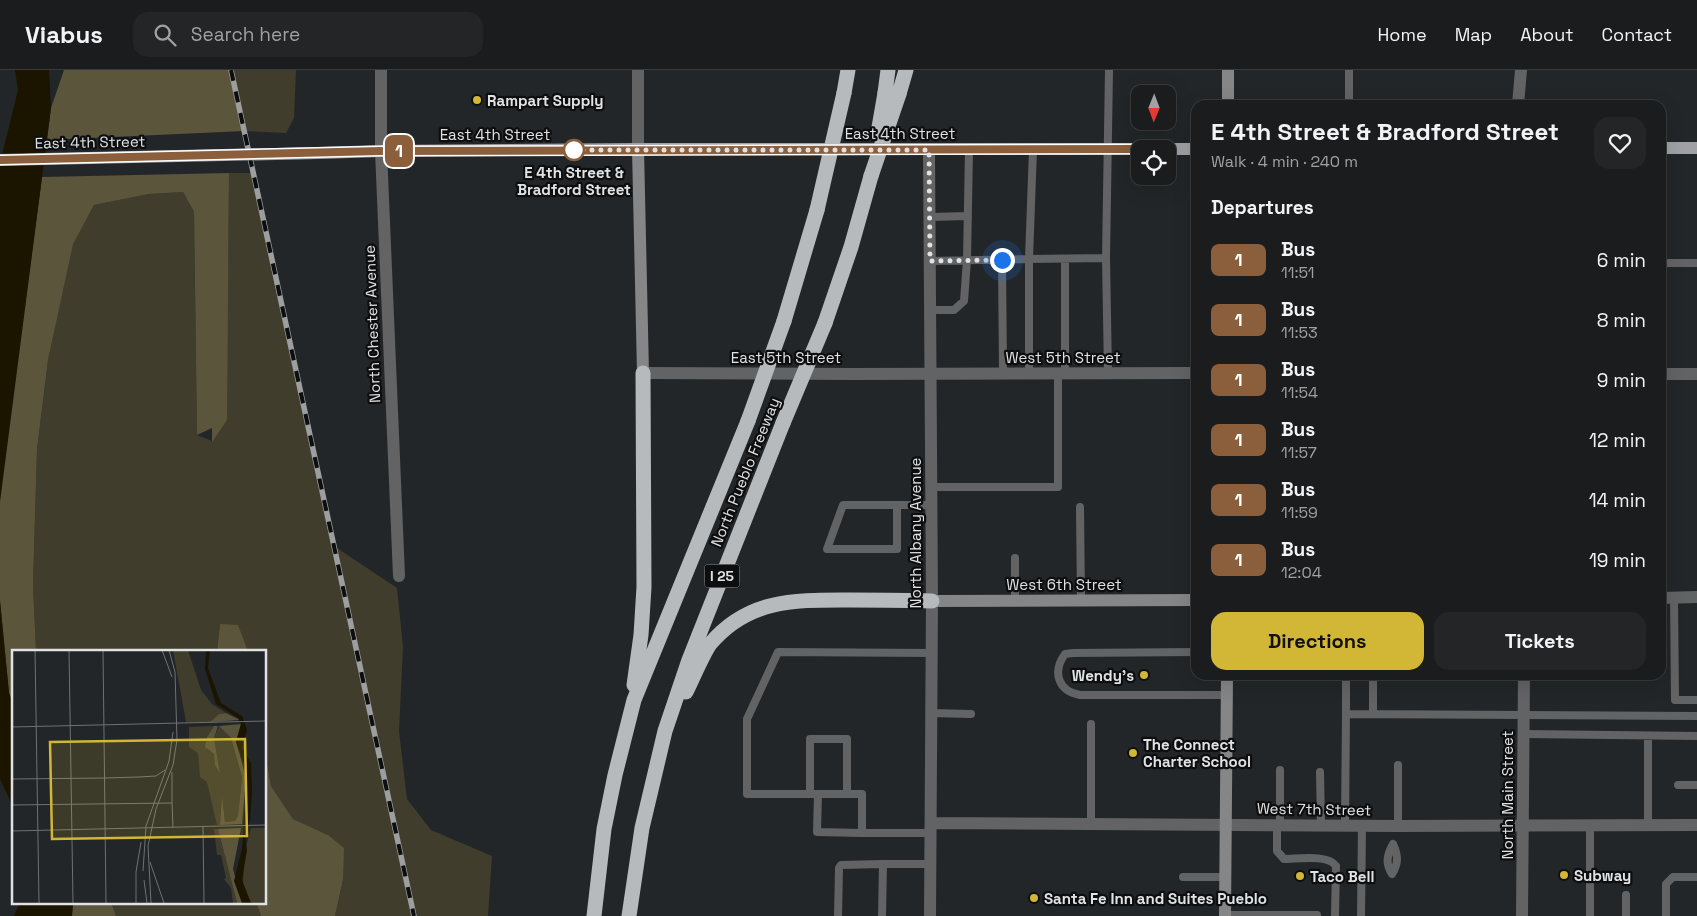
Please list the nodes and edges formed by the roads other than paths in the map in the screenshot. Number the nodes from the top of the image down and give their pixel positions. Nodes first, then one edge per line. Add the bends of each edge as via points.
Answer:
1 (381, 70) edge
2 (638, 70) edge
3 (844, 70) edge
4 (848, 70) edge
5 (888, 70) edge
6 (906, 70) edge
7 (1109, 70) edge
8 (1228, 70) edge
9 (1349, 70) edge
10 (1521, 70) edge
11 (844, 94) junction
12 (892, 94) junction
13 (1228, 100) edge
14 (1350, 100) edge
15 (1518, 100) edge
16 (1666, 148) edge
17 (1697, 148) edge
18 (638, 149) junction
19 (1033, 149) junction
20 (1109, 149) junction
21 (1131, 149) edge
22 (1176, 149) edge
23 (1191, 149) edge
24 (929, 150) junction
25 (969, 150) junction
26 (381, 151) junction
27 (0, 160) edge
28 (968, 216) junction
29 (930, 217) junction
30 (1106, 258) junction
31 (1029, 259) junction
32 (1065, 259) junction
33 (967, 260) junction
34 (1002, 260) junction
35 (930, 261) junction
36 (1666, 263) edge
37 (1697, 263) edge
38 (930, 310) junction
39 (643, 372) junction
40 (930, 373) junction
41 (1003, 373) junction
42 (1028, 373) junction
43 (1062, 373) junction
44 (1108, 373) junction
45 (1191, 373) edge
46 (1666, 374) edge
47 (1697, 374) edge
48 (931, 487) junction
49 (897, 504) junction
50 (931, 505) junction
51 (1080, 507) dead end
52 (1015, 558) dead end
53 (398, 576) dead end
54 (1668, 598) edge
55 (1697, 598) edge
56 (932, 600) junction
57 (1015, 600) junction
58 (1081, 600) junction
59 (1191, 600) edge
60 (932, 652) junction
61 (1191, 652) edge
62 (1227, 680) edge
63 (1346, 680) edge
64 (1373, 680) edge
65 (1524, 680) edge
66 (1226, 695) junction
67 (634, 700) junction
68 (1675, 700) junction
69 (1697, 700) edge
70 (931, 713) junction
71 (971, 714) dead end
72 (1346, 714) junction
73 (1372, 714) junction
74 (1523, 715) junction
75 (1676, 716) junction
76 (1697, 716) edge
77 (1091, 724) dead end
78 (665, 731) junction
79 (1523, 734) junction
80 (1648, 736) junction
81 (1697, 736) edge
82 (1398, 765) dead end
83 (1280, 770) dead end
84 (1320, 772) dead end
85 (1678, 785) dead end
86 (1697, 785) edge
87 (814, 794) junction
88 (847, 794) junction
89 (1091, 824) junction
90 (1225, 824) junction
91 (1590, 824) junction
92 (1648, 824) junction
93 (1697, 824) edge
94 (1279, 825) junction
95 (1522, 825) junction
96 (1321, 826) junction
97 (1345, 826) junction
98 (1362, 826) junction
99 (1396, 826) junction
100 (931, 828) junction
101 (862, 833) junction
102 (1393, 844) dead end
103 (883, 864) junction
104 (930, 864) junction
105 (1183, 877) dead end
106 (1225, 877) junction
107 (1697, 877) edge
108 (1626, 895) dead end
109 (1225, 915) edge
110 (1317, 915) edge
111 (594, 916) edge
112 (629, 916) edge
113 (838, 916) edge
114 (882, 916) edge
115 (930, 916) edge
116 (1335, 916) edge
117 (1361, 916) edge
118 (1522, 916) edge
119 (1590, 916) edge
120 (1626, 916) edge
121 (1666, 916) edge

1 - 26 street, North Chester Avenue
2 - 18 street
3 - 11 highway
4 - 11 highway, North Pueblo Freeway / I 25
5 - 12 highway
6 - 12 highway
7 - 20 lane
8 - 13 main road
9 - 14 lane
10 - 15 street
11 - 67 highway, North Pueblo Freeway / I 25, bridge via 804,256 784,320 748,422
12 - 78 highway, North Pueblo Freeway / I 25, bridge via 862,211 838,287 689,660
16 - 17 main road
18 - 24 main road, East 4th Street
18 - 26 main road, East 4th Street
18 - 39 main road
19 - 20 main road, East 4th Street
19 - 25 main road, East 4th Street
19 - 31 lane
20 - 21 main road, East 4th Street
20 - 30 lane
22 - 23 main road
24 - 25 main road, East 4th Street
24 - 29 street, North Albany Avenue
25 - 28 lane
26 - 27 main road, East 4th Street, bridge
26 - 53 street, North Chester Avenue
28 - 29 lane
28 - 33 lane
29 - 35 street, North Albany Avenue
30 - 32 lane
30 - 44 lane
31 - 32 lane
31 - 34 lane
31 - 42 lane
32 - 43 lane
33 - 34 lane
33 - 35 lane
33 - 38 lane via 961,306 954,310
34 - 41 lane
35 - 38 street, North Albany Avenue
36 - 37 lane
38 - 40 street, North Albany Avenue
39 - 40 street, East 5th Street
39 - 67 highway via 644,587
40 - 41 street, West 5th Street
40 - 48 street, North Albany Avenue
41 - 42 street, West 5th Street
42 - 43 street, West 5th Street
43 - 44 street, West 5th Street
43 - 48 lane via 1058,487
44 - 45 street, West 5th Street
46 - 47 street
48 - 50 street, North Albany Avenue
49 - 49 lane via 843,505 827,549 897,549
49 - 50 lane
50 - 56 street, North Albany Avenue
51 - 58 lane
52 - 57 lane
54 - 55 street
54 - 68 lane
56 - 57 main road, West 6th Street
56 - 60 street, North Albany Avenue
56 - 78 highway via 804,600 755,610 734,622 709,645
57 - 58 main road, West 6th Street
58 - 59 main road, West 6th Street
60 - 70 street, North Albany Avenue
60 - 87 lane via 778,652 747,719 747,794
61 - 66 lane via 1065,654 1059,678 1066,690 1080,695
62 - 66 main road
63 - 72 lane
64 - 73 lane
65 - 74 street, North Main Street
66 - 90 main road
67 - 111 highway, North Pueblo Freeway / I 25 via 606,820
68 - 69 lane
68 - 75 lane
70 - 71 lane
70 - 100 street, North Albany Avenue
72 - 73 lane
72 - 97 lane
73 - 74 lane
74 - 75 lane
74 - 79 street, North Main Street
75 - 76 lane
77 - 89 lane
78 - 112 highway, North Pueblo Freeway / I 25 via 642,828
79 - 80 lane
79 - 95 street, North Main Street
80 - 81 lane
80 - 92 lane
82 - 99 lane
83 - 94 lane
84 - 96 lane
85 - 86 lane
87 - 88 lane
87 - 88 lane via 810,739 847,739
87 - 101 lane via 817,832
88 - 101 lane via 862,794
89 - 90 street, West 7th Street
89 - 100 street, West 7th Street
90 - 94 street, West 7th Street
90 - 106 main road
91 - 92 street, West 7th Street
91 - 95 street, West 7th Street
91 - 119 lane
92 - 93 street, West 7th Street
94 - 96 street, West 7th Street
94 - 116 lane via 1277,851 1284,859 1326,859 1336,866
95 - 99 street, West 7th Street
95 - 118 street, North Main Street
96 - 97 street, West 7th Street
97 - 98 street, West 7th Street
98 - 99 street, West 7th Street
98 - 117 lane
99 - 102 lane
100 - 101 lane
100 - 104 street, North Albany Avenue
103 - 104 lane
103 - 113 lane via 842,865 839,868
103 - 114 lane
104 - 115 street, North Albany Avenue
105 - 106 lane
106 - 109 main road
107 - 121 lane via 1673,877 1666,884
108 - 120 lane
109 - 110 lane

